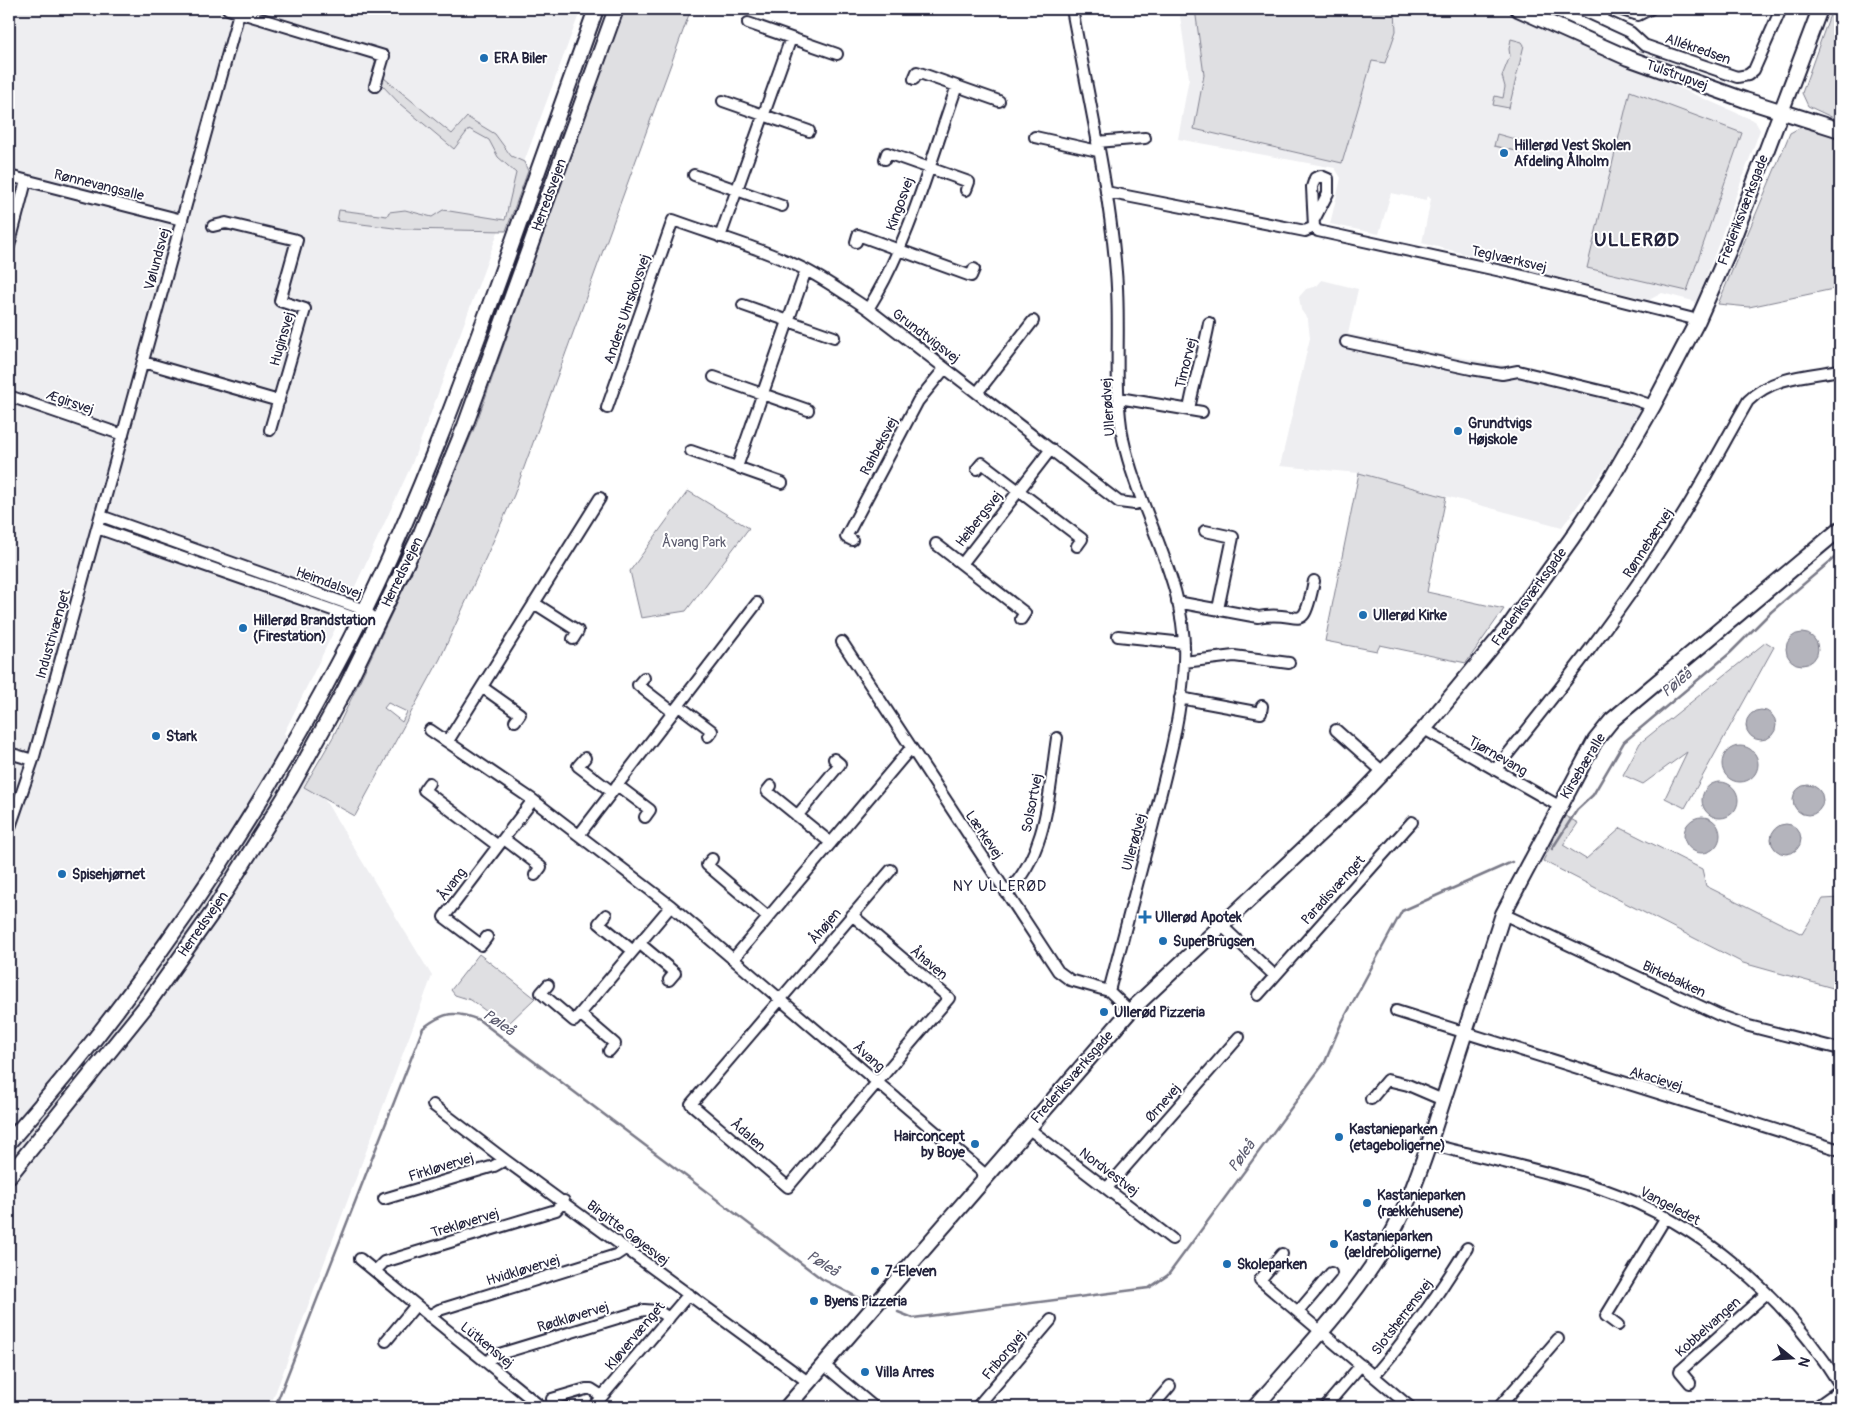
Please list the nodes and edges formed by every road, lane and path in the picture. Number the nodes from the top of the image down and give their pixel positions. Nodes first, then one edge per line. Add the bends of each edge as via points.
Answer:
1 (228, 9) edge
2 (596, 9) edge
3 (616, 9) edge
4 (1072, 9) edge
5 (1518, 9) edge
6 (1580, 9) edge
7 (1606, 9) edge
8 (1619, 9) edge
9 (1650, 9) edge
10 (1781, 9) edge
11 (1820, 9) edge
12 (240, 10) edge
13 (1602, 19) junction
14 (748, 23) dead end
15 (791, 38) junction
16 (837, 54) dead end
17 (914, 80) dead end
18 (376, 86) dead end
19 (957, 86) junction
20 (723, 101) dead end
21 (1000, 101) dead end
22 (1780, 112) junction
23 (764, 115) junction
24 (1840, 130) edge
25 (809, 131) dead end
26 (1035, 137) dead end
27 (1145, 138) dead end
28 (1097, 146) junction
29 (885, 160) dead end
30 (928, 168) junction
31 (694, 175) dead end
32 (9, 176) edge
33 (26, 181) junction
34 (737, 190) junction
35 (966, 190) dead end
36 (1106, 192) junction
37 (782, 206) dead end
38 (182, 220) junction
39 (673, 220) joint
40 (213, 226) dead end
41 (720, 237) junction
42 (856, 242) dead end
43 (9, 246) edge
44 (899, 250) junction
45 (974, 269) dead end
46 (806, 270) junction
47 (744, 305) dead end
48 (868, 309) junction
49 (1698, 320) junction
50 (788, 321) junction
51 (1033, 322) dead end
52 (1209, 323) dead end
53 (834, 337) dead end
54 (1346, 342) dead end
55 (143, 362) junction
56 (945, 368) junction
57 (1840, 370) edge
58 (714, 377) dead end
59 (977, 393) junction
60 (762, 394) junction
61 (9, 396) edge
62 (1120, 398) junction
63 (279, 401) junction
64 (1653, 406) junction
65 (607, 408) dead end
66 (808, 410) dead end
67 (1189, 410) junction
68 (1202, 412) dead end
69 (270, 430) dead end
70 (123, 435) junction
71 (1051, 449) junction
72 (691, 451) dead end
73 (736, 467) junction
74 (977, 470) dead end
75 (782, 483) dead end
76 (1018, 491) junction
77 (600, 498) dead end
78 (1142, 502) junction
79 (101, 516) junction
80 (97, 528) junction
81 (1840, 529) edge
82 (1205, 531) dead end
83 (852, 540) dead end
84 (936, 544) dead end
85 (1077, 546) dead end
86 (962, 564) junction
87 (1314, 581) dead end
88 (1177, 602) junction
89 (534, 603) junction
90 (757, 603) dead end
91 (1218, 609) junction
92 (362, 616) junction
93 (1021, 618) dead end
94 (378, 623) junction
95 (1118, 636) dead end
96 (573, 639) dead end
97 (842, 642) dead end
98 (1184, 643) junction
99 (1184, 662) junction
100 (1289, 663) dead end
101 (644, 678) dead end
102 (482, 687) junction
103 (1180, 698) junction
104 (1262, 706) dead end
105 (676, 709) junction
106 (515, 721) dead end
107 (1424, 728) junction
108 (430, 730) dead end
109 (1336, 730) dead end
110 (708, 736) dead end
111 (1058, 738) dead end
112 (448, 741) junction
113 (910, 748) junction
114 (9, 753) edge
115 (585, 758) dead end
116 (834, 759) dead end
117 (33, 760) junction
118 (1495, 770) junction
119 (1383, 772) junction
120 (429, 783) dead end
121 (771, 786) dead end
122 (614, 789) junction
123 (533, 800) junction
124 (1559, 806) junction
125 (797, 816) junction
126 (645, 817) dead end
127 (1412, 822) dead end
128 (9, 830) edge
129 (579, 834) junction
130 (501, 843) junction
131 (830, 843) junction
132 (712, 859) dead end
133 (890, 870) dead end
134 (535, 875) dead end
135 (1006, 893) junction
136 (670, 906) junction
137 (1503, 914) junction
138 (606, 915) dead end
139 (852, 916) junction
140 (768, 917) junction
141 (1221, 925) junction
142 (487, 937) dead end
143 (636, 947) junction
144 (734, 958) junction
145 (1275, 976) junction
146 (669, 980) dead end
147 (548, 985) dead end
148 (1110, 991) junction
149 (1258, 995) dead end
150 (781, 999) junction
151 (1130, 1011) junction
152 (1396, 1011) dead end
153 (580, 1014) junction
154 (1464, 1033) junction
155 (1239, 1037) dead end
156 (1840, 1049) edge
157 (609, 1051) dead end
158 (878, 1083) junction
159 (1370, 1099) dead end
160 (1443, 1100) junction
161 (433, 1104) dead end
162 (1028, 1128) junction
163 (9, 1142) edge
164 (1430, 1144) junction
165 (1840, 1150) edge
166 (505, 1160) junction
167 (9, 1176) edge
168 (987, 1176) junction
169 (1107, 1188) junction
170 (384, 1199) dead end
171 (564, 1201) junction
172 (1666, 1217) junction
173 (1172, 1239) dead end
174 (1467, 1248) dead end
175 (625, 1249) junction
176 (1282, 1254) dead end
177 (360, 1260) dead end
178 (374, 1271) junction
179 (1331, 1273) dead end
180 (1767, 1293) junction
181 (689, 1294) junction
182 (416, 1305) junction
183 (1298, 1312) junction
184 (429, 1316) junction
185 (669, 1318) junction
186 (1051, 1320) dead end
187 (1618, 1325) dead end
188 (1320, 1331) junction
189 (1558, 1339) dead end
190 (386, 1341) dead end
191 (486, 1362) junction
192 (824, 1365) junction
193 (1361, 1366) junction
194 (1836, 1368) edge
195 (1374, 1376) junction
196 (808, 1382) junction
197 (1690, 1383) dead end
198 (1840, 1385) edge
199 (1170, 1386) dead end
200 (1840, 1390) edge
201 (602, 1396) junction
202 (552, 1399) dead end
203 (541, 1407) edge
204 (593, 1407) edge
205 (787, 1407) edge
206 (874, 1407) edge
207 (977, 1407) edge
208 (1152, 1407) edge
209 (1255, 1407) edge
210 (1325, 1407) edge
211 (1410, 1407) edge
212 (1499, 1407) edge
213 (1816, 1407) edge

1 - 12 street
2 - 92 street, Herredsvejen via 462,381 415,498
3 - 94 street, Herredsvejen via 465,426 421,533
4 - 28 street, Ullerødvej
5 - 22 street, Tulstrupvej via 1628,58
6 - 13 street, Allékredsen
7 - 13 street
8 - 9 street via 1638,15
10 - 13 street, Allékredsen via 1754,70 1744,77 1644,45 1630,32
11 - 22 street, Frederiksværksgade
12 - 18 street via 384,56
12 - 38 street, Vølundsvej
14 - 15 street
15 - 16 street
15 - 23 street
17 - 19 street via 917,72
19 - 21 street
19 - 30 street, Kingosvej
20 - 23 street
22 - 24 street, Tulstrupvej
22 - 49 street, Frederiksværksgade via 1728,252
23 - 25 street
23 - 34 street
26 - 28 street
27 - 28 street
28 - 36 street, Ullerødvej
29 - 30 street, Kingosvej via 887,153
30 - 35 street, Kingosvej via 969,182
30 - 44 street, Kingosvej
31 - 34 street
32 - 33 street, Rønnevangsalle
33 - 38 street, Rønnevangsalle
33 - 43 street
34 - 37 street
34 - 41 street
36 - 49 street, Teglværksvej via 1305,231 1314,222 1318,231 1515,274
36 - 62 street, Ullerødvej via 1116,272
38 - 55 street, Vølundsvej
39 - 41 street, Grundtvigsvej
39 - 65 street, Anders Uhrskovsvej
40 - 63 street, Huginsvej via 226,223 298,240 280,301 305,309
41 - 46 street, Grundtvigsvej
42 - 44 street, Kingosvej via 858,235
44 - 45 street, Kingosvej via 971,276
44 - 48 street, Kingosvej
46 - 48 street, Grundtvigsvej
46 - 50 street
47 - 50 street
48 - 56 street, Grundtvigsvej
49 - 64 street, Frederiksværksgade
50 - 53 street
50 - 60 street
51 - 59 street
52 - 67 street, Timorvej
54 - 64 street via 1502,374 1518,370
55 - 63 street
55 - 70 street, Vølundsvej
56 - 59 street, Grundtvigsvej
56 - 83 street, Rahbeksvej via 914,409 846,537
57 - 118 street, Rønnebærvej via 1773,382 1758,390 1748,401 1682,516 1638,582 1576,670
58 - 60 street
59 - 71 street, Grundtvigsvej
60 - 66 street
60 - 73 street
61 - 70 street, Ægirsvej
62 - 67 street, Timorvej
62 - 78 street, Ullerødvej via 1123,435
63 - 69 street, Huginsvej
64 - 107 street, Frederiksværksgade via 1572,538 1501,637
67 - 68 street, Timorvej
70 - 79 street, Vølundsvej
71 - 76 street, Heibergsvej
71 - 78 street, Grundtvigsvej via 1119,502
72 - 73 street
73 - 75 street
74 - 76 street, Heibergsvej via 982,463
76 - 85 street, Heibergsvej via 1082,539
76 - 86 street, Heibergsvej
77 - 89 street
78 - 88 street, Ullerødvej via 1172,578
79 - 80 street, Industrivænget
79 - 92 street, Heimdalsvej
80 - 92 street, Heimdalsvej
80 - 117 street, Industrivænget
81 - 124 street, Kirsebæralle via 1612,720 1595,741
82 - 91 street via 1233,537
84 - 86 street, Heibergsvej
86 - 93 street, Heibergsvej via 1025,613
87 - 91 street via 1304,617 1271,614 1258,617
88 - 91 street
88 - 98 street, Ullerødvej
89 - 96 street via 578,631
89 - 102 street
90 - 105 street
92 - 94 street, Heimdalsvej
92 - 163 street, Herredsvejen via 287,755 183,921 75,1066
94 - 167 street, Herredsvejen via 291,787 212,913 146,1006
95 - 98 street
97 - 113 street, Lærkevej
98 - 99 street, Ullerødvej
99 - 100 street via 1234,656
99 - 103 street, Ullerødvej
101 - 105 street via 638,685
102 - 106 street via 520,714
102 - 112 street
103 - 104 street via 1261,713
103 - 148 street, Ullerødvej via 1167,769
105 - 110 street via 712,731
105 - 122 street
107 - 118 street, Tjørnevang
107 - 119 street, Frederiksværksgade
108 - 112 street, Åvang
109 - 119 street
111 - 135 street, Solsortvej via 1042,836 1020,878
112 - 123 street, Åvang
113 - 131 street
113 - 135 street, Lærkevej
114 - 117 street
115 - 122 street via 578,766
116 - 125 street via 840,764
117 - 128 street, Industrivænget
118 - 124 street, Tjørnevang
119 - 141 street, Frederiksværksgade
120 - 130 street via 424,790
121 - 125 street via 767,791
122 - 126 street via 650,810
122 - 129 street
123 - 129 street, Åvang
123 - 130 street, Åvang
124 - 137 street, Kirsebæralle
125 - 131 street
127 - 145 street, Paradisvænget
129 - 136 street, Åvang
130 - 134 street via 541,867
130 - 142 street, Åvang via 444,917 481,945
131 - 140 street
132 - 140 street via 706,865
133 - 139 street, Åhøjen
135 - 148 street, Lærkevej via 1058,971 1070,980
136 - 143 street
136 - 144 street, Åvang
137 - 154 street, Kirsebæralle
137 - 156 street, Birkebakken via 1719,1016
138 - 143 street via 599,923
139 - 150 street, Åhøjen
139 - 158 street, Åhaven via 950,998
140 - 144 street
141 - 145 street
141 - 151 street, Frederiksværksgade
143 - 146 street via 675,974
143 - 153 street
144 - 150 street, Åvang
145 - 149 street, Paradisvænget
147 - 153 street via 541,993 574,1021
148 - 151 street, Lærkevej
150 - 158 street, Åvang
150 - 158 street, Ådalen via 691,1104 788,1187
151 - 162 street, Frederiksværksgade
152 - 154 street
153 - 157 street via 615,1044
154 - 160 street, Kirsebæralle
154 - 165 street, Akacievej
155 - 169 street, Ørnevej
158 - 168 street, Åvang
159 - 160 street via 1387,1080
160 - 164 street, Kirsebæralle
161 - 166 street, Birgitte Gøyesvej
162 - 168 street, Frederiksværksgade
162 - 169 street, Nordvestvej
164 - 172 street, Vangeledet via 1582,1183
164 - 188 street, Kirsebæralle via 1397,1224 1363,1279
166 - 170 street, Firkløvervej
166 - 171 street, Birgitte Gøyesvej
168 - 192 street, Frederiksværksgade
169 - 173 street, Nordvestvej
171 - 175 street, Birgitte Gøyesvej
171 - 178 street, Trekløvervej via 556,1210 384,1262
172 - 180 street, Vangeledet via 1719,1252
172 - 187 street via 1606,1316
174 - 195 street, Slotsherrensvej via 1424,1315
175 - 181 street, Birgitte Gøyesvej
175 - 184 street, Hvidkløvervej via 616,1255 438,1310
176 - 183 street via 1260,1280
177 - 178 street, Lütkensvej
178 - 182 street, Lütkensvej
179 - 183 street
180 - 194 street, Vangeledet
180 - 197 street, Kobbelvangen via 1680,1371
181 - 185 street, Kløvervænget
181 - 196 street, Birgitte Gøyesvej
182 - 184 street, Lütkensvej
182 - 190 street
183 - 188 street
184 - 191 street, Lütkensvej
185 - 191 street, Rødkløvervej via 658,1311 644,1310 496,1355
185 - 201 street, Kløvervænget
186 - 207 street, Friborgvej
188 - 193 street
188 - 209 street, Kirsebæralle
189 - 212 street
191 - 203 street, Lütkensvej
192 - 196 street, Frederiksværksgade
192 - 206 street
193 - 195 street
193 - 210 street
194 - 198 street, Vangeledet
195 - 211 street
196 - 205 street, Frederiksværksgade
199 - 208 street
200 - 213 street
201 - 202 street via 586,1389
201 - 204 street, Kløvervænget

